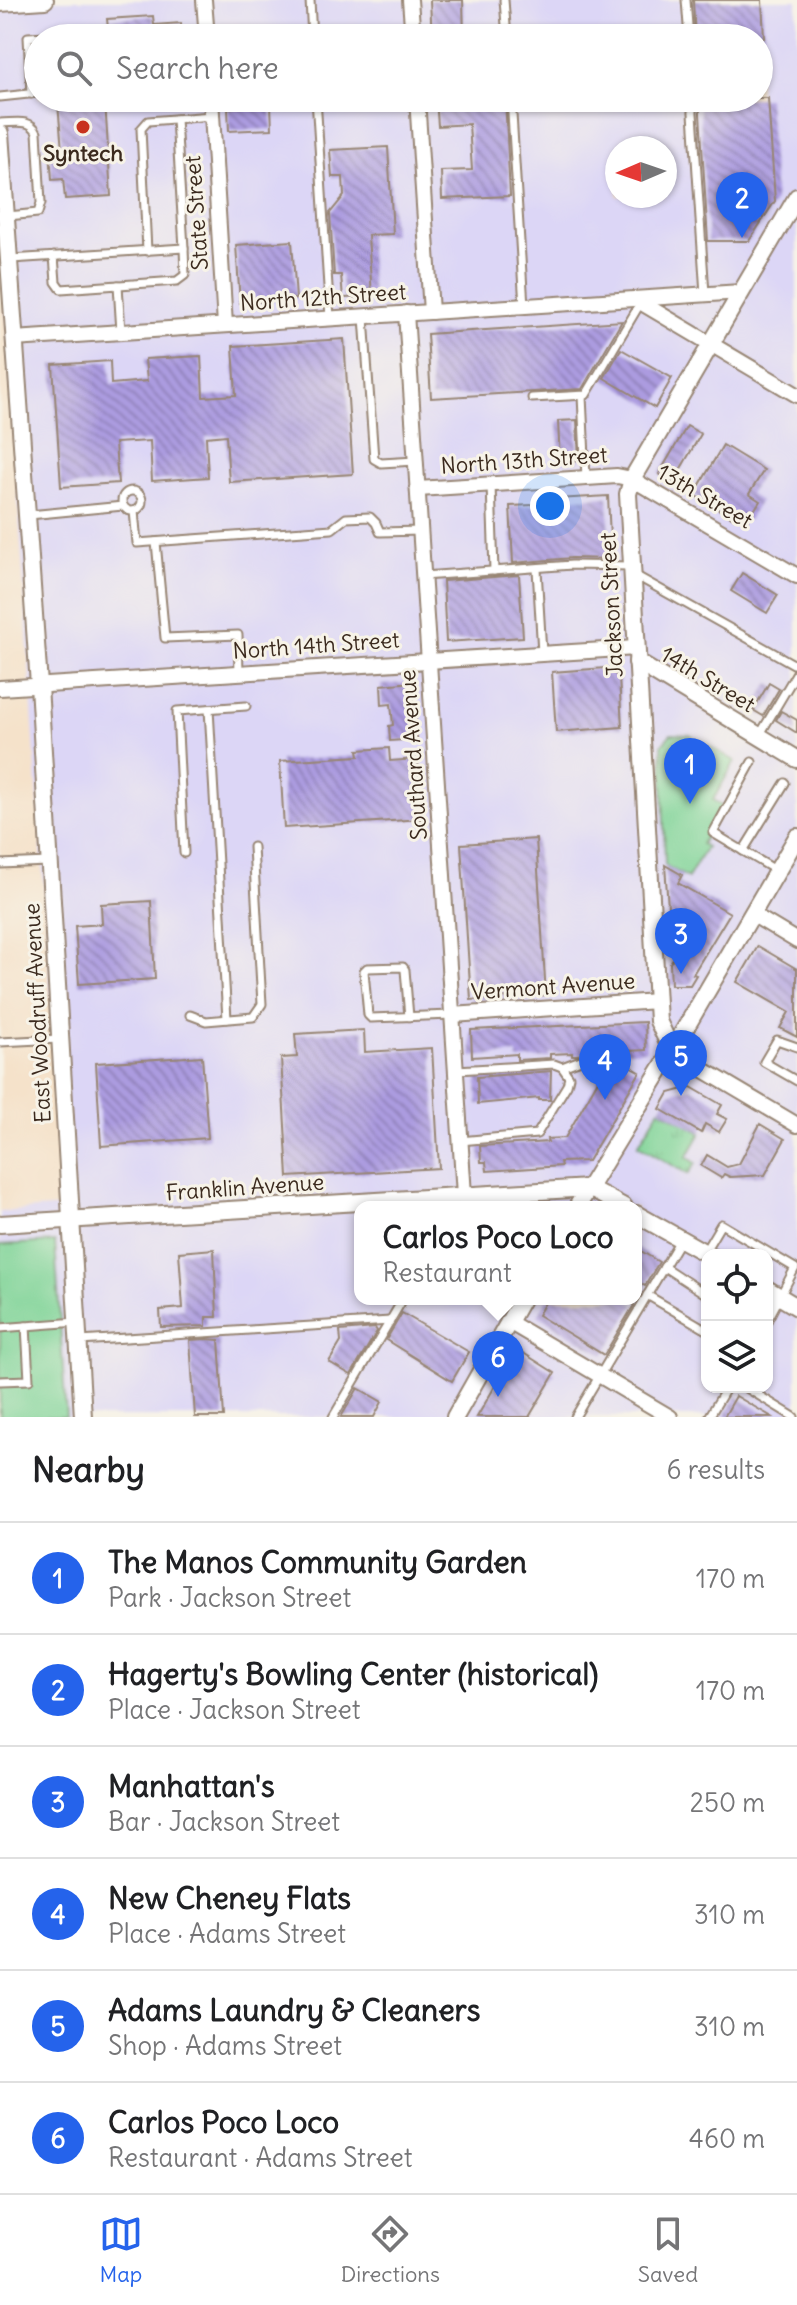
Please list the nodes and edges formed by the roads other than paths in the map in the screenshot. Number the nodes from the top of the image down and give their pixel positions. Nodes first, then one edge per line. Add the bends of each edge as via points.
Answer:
1 (45, 0) edge
2 (204, 0) edge
3 (310, 0) edge
4 (410, 0) edge
5 (504, 0) edge
6 (686, 0) edge
7 (0, 3) edge
8 (206, 24) edge
9 (311, 24) edge
10 (412, 24) edge
11 (506, 24) edge
12 (688, 24) edge
13 (24, 95) edge
14 (0, 97) edge
15 (212, 112) edge
16 (317, 112) edge
17 (418, 112) edge
18 (512, 112) edge
19 (693, 112) edge
20 (212, 116) junction
21 (176, 119) junction
22 (0, 123) edge
23 (0, 133) edge
24 (795, 204) edge
25 (6, 216) junction
26 (184, 248) junction
27 (147, 251) junction
28 (54, 256) junction
29 (9, 259) junction
30 (118, 285) junction
31 (741, 292) junction
32 (705, 294) junction
33 (637, 301) junction
34 (524, 306) junction
35 (431, 312) junction
36 (406, 313) junction
37 (364, 316) junction
38 (330, 318) junction
39 (225, 325) junction
40 (121, 332) junction
41 (14, 339) junction
42 (710, 344) junction
43 (797, 395) edge
44 (582, 396) junction
45 (532, 398) dead end
46 (416, 461) junction
47 (586, 478) junction
48 (632, 479) junction
49 (491, 484) junction
50 (418, 489) junction
51 (123, 506) junction
52 (134, 511) junction
53 (27, 515) junction
54 (421, 531) junction
55 (156, 542) junction
56 (537, 569) junction
57 (631, 570) junction
58 (494, 571) junction
59 (423, 576) junction
60 (797, 576) edge
61 (542, 653) junction
62 (636, 655) junction
63 (429, 659) junction
64 (797, 666) edge
65 (239, 672) junction
66 (797, 672) edge
67 (39, 685) junction
68 (0, 688) edge
69 (246, 706) dead end
70 (209, 709) junction
71 (759, 736) junction
72 (797, 759) edge
73 (752, 762) dead end
74 (785, 783) dead end
75 (797, 837) edge
76 (253, 847) dead end
77 (743, 851) junction
78 (184, 853) dead end
79 (50, 862) junction
80 (0, 864) edge
81 (777, 871) junction
82 (752, 914) junction
83 (797, 941) edge
84 (657, 1001) junction
85 (190, 1015) dead end
86 (452, 1015) junction
87 (409, 1017) junction
88 (227, 1019) junction
89 (61, 1039) junction
90 (0, 1042) edge
91 (797, 1047) edge
92 (672, 1051) junction
93 (623, 1055) dead end
94 (562, 1067) junction
95 (456, 1070) junction
96 (797, 1081) edge
97 (797, 1125) edge
98 (460, 1141) junction
99 (589, 1188) junction
100 (460, 1201) edge
101 (581, 1201) edge
102 (613, 1201) edge
103 (354, 1206) edge
104 (642, 1217) edge
105 (71, 1220) junction
106 (0, 1224) edge
107 (681, 1238) junction
108 (709, 1249) edge
109 (763, 1249) edge
110 (701, 1250) edge
111 (773, 1255) edge
112 (664, 1267) junction
113 (701, 1291) edge
114 (774, 1293) edge
115 (647, 1295) junction
116 (642, 1303) edge
117 (399, 1305) edge
118 (519, 1305) edge
119 (641, 1305) edge
120 (797, 1307) edge
121 (390, 1321) junction
122 (77, 1322) junction
123 (509, 1322) junction
124 (26, 1326) junction
125 (701, 1326) edge
126 (0, 1328) edge
127 (78, 1341) junction
128 (599, 1375) junction
129 (0, 1381) edge
130 (723, 1393) edge
131 (755, 1393) edge
132 (83, 1417) edge
133 (333, 1417) edge
134 (455, 1417) edge
135 (575, 1417) edge
136 (670, 1417) edge
137 (709, 1417) edge
138 (794, 1417) edge

1 - 7 street
2 - 8 street
3 - 9 lane
4 - 10 street
5 - 11 lane
6 - 12 lane
13 - 14 lane
15 - 20 street, State Street
16 - 38 lane
17 - 35 street
18 - 34 lane
19 - 32 lane
20 - 21 lane
20 - 39 street, State Street
21 - 26 lane
21 - 27 lane via 148,121 141,129
22 - 25 lane via 28,122 37,132 38,213
23 - 25 street, East Woodruff Avenue
24 - 31 street, Jackson Street
25 - 29 street, East Woodruff Avenue
26 - 27 lane
26 - 30 lane via 182,279
27 - 28 lane
28 - 29 lane
28 - 30 lane via 58,287
29 - 41 street, East Woodruff Avenue
30 - 40 lane
31 - 32 street, North 12th Street
31 - 42 street, Jackson Street
32 - 33 street, North 12th Street
33 - 34 street, North 12th Street
33 - 42 street
33 - 44 lane
34 - 35 street, North 12th Street
35 - 36 street, North 12th Street
36 - 37 street, North 12th Street
36 - 46 street, Southard Avenue
37 - 38 street, North 12th Street
37 - 46 lane via 374,459
38 - 39 street, North 12th Street
39 - 40 street, North 12th Street
40 - 41 street, North 12th Street
41 - 53 street, East Woodruff Avenue
42 - 43 street
42 - 48 street, Jackson Street
44 - 45 lane
44 - 47 lane
46 - 50 street, Southard Avenue
47 - 48 street, North 13th Street
47 - 49 street, North 13th Street
48 - 57 street, Jackson Street via 627,505
48 - 60 street, 13th Street
49 - 50 street, North 13th Street
49 - 58 lane
50 - 54 street, Southard Avenue
51 - 52 lane
51 - 52 lane via 123,497 135,492 142,502
51 - 53 lane
52 - 55 lane via 137,543
53 - 67 street, East Woodruff Avenue
54 - 55 lane via 380,532 370,517 346,518 332,529
54 - 59 street, Southard Avenue
55 - 65 lane via 165,638 238,635
56 - 57 lane via 572,565
56 - 58 lane
56 - 61 lane
57 - 62 street, Jackson Street
57 - 64 lane
58 - 59 lane
59 - 63 street, Southard Avenue
61 - 62 street, North 14th Street
61 - 63 street, North 14th Street
62 - 71 street, 14th Street
62 - 84 street, Jackson Street
63 - 65 street, North 14th Street
63 - 86 street, Southard Avenue
65 - 67 street, North 14th Street
66 - 71 lane
67 - 68 street, North 14th Street
67 - 79 street, East Woodruff Avenue
69 - 70 lane
70 - 78 lane via 177,711
70 - 88 lane
71 - 72 street, 14th Street
73 - 77 lane via 713,833
74 - 77 lane
75 - 81 street
76 - 88 lane via 262,1004 253,1017
77 - 81 lane
79 - 80 lane
79 - 89 street, East Woodruff Avenue
81 - 82 street
82 - 83 street
82 - 92 street
84 - 86 street, Vermont Avenue
84 - 92 street, Jackson Street via 658,1021
85 - 88 lane via 206,1021
86 - 87 lane
86 - 95 street, Southard Avenue
87 - 87 lane via 368,1015 367,968 403,967
89 - 90 lane
89 - 105 street, East Woodruff Avenue
91 - 96 lane via 777,1040 764,1062
92 - 97 street
92 - 99 street
93 - 94 lane via 586,1058
94 - 95 lane
94 - 98 lane via 568,1083 537,1134
95 - 98 street, Southard Avenue
98 - 100 street, Southard Avenue
99 - 100 street, Franklin Avenue
99 - 101 street
99 - 102 street
103 - 105 street, Franklin Avenue
104 - 107 street
105 - 106 street, Franklin Avenue
105 - 122 street, East Woodruff Avenue
107 - 110 street
107 - 112 lane
108 - 109 lane via 721,1224
111 - 114 lane via 795,1268
112 - 113 lane
112 - 115 lane
114 - 120 street
115 - 116 lane
115 - 125 lane
117 - 121 lane
118 - 123 street
119 - 128 lane
121 - 127 lane
121 - 133 lane
122 - 124 lane
122 - 127 street, East Woodruff Avenue
123 - 128 street
123 - 134 street
124 - 126 lane
124 - 129 lane via 29,1380
127 - 132 street, East Woodruff Avenue
128 - 135 lane
128 - 136 street
130 - 137 lane
131 - 138 lane

